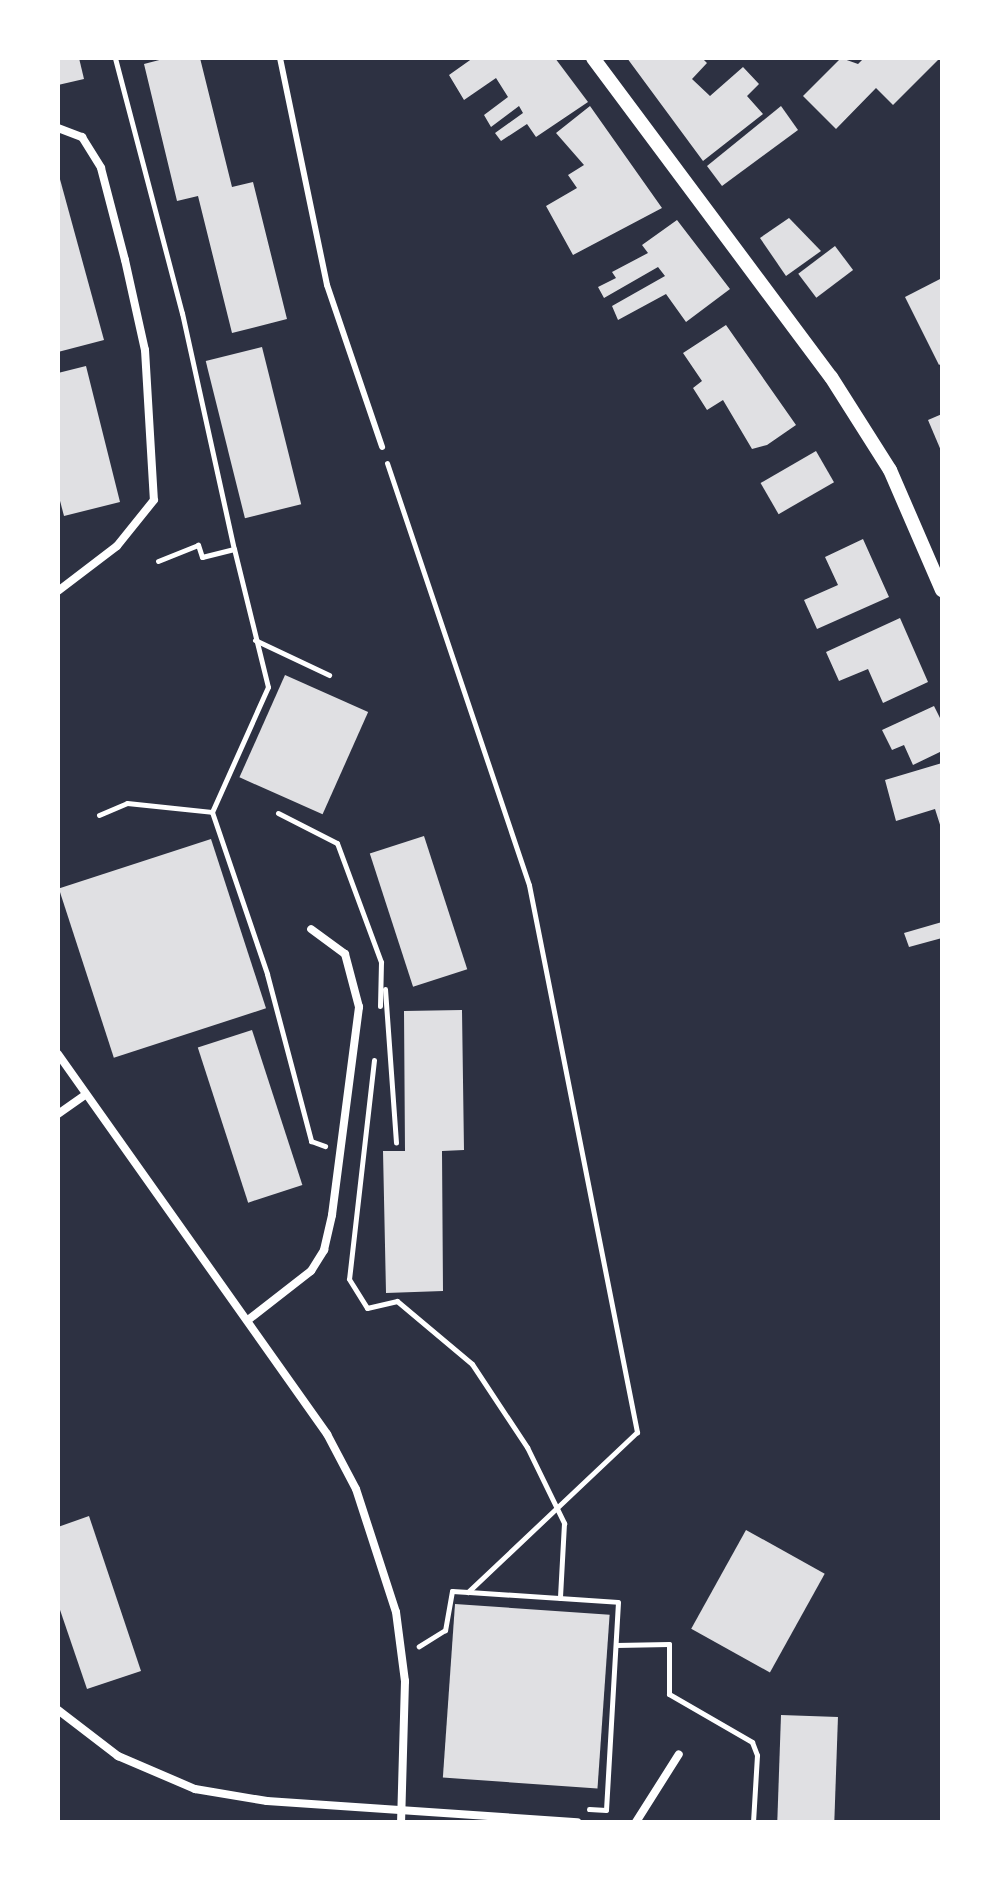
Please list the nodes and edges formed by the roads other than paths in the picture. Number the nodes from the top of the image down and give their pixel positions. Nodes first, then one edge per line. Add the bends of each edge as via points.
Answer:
1 (280, 58) edge
2 (593, 58) edge
3 (58, 128) edge
4 (382, 447) road end
5 (942, 590) edge
6 (58, 591) edge
7 (311, 929) dead end
8 (58, 1054) edge
9 (85, 1095) junction
10 (58, 1114) edge
11 (248, 1320) junction
12 (58, 1710) edge
13 (679, 1754) dead end
14 (402, 1810) junction
15 (401, 1822) edge
16 (577, 1822) edge
17 (636, 1822) edge

1 - 4 lane via 327,285
2 - 5 street via 831,377 890,470
3 - 6 street via 82,137 101,168 125,260 145,350 154,500 117,546
7 - 11 street via 345,954 357,991 324,1250 281,1299
8 - 9 street
9 - 10 street
9 - 11 street
11 - 14 street via 327,1434 356,1489 388,1583 401,1658
12 - 14 street via 118,1756 195,1789 267,1801
13 - 17 street
14 - 15 street
14 - 16 street

